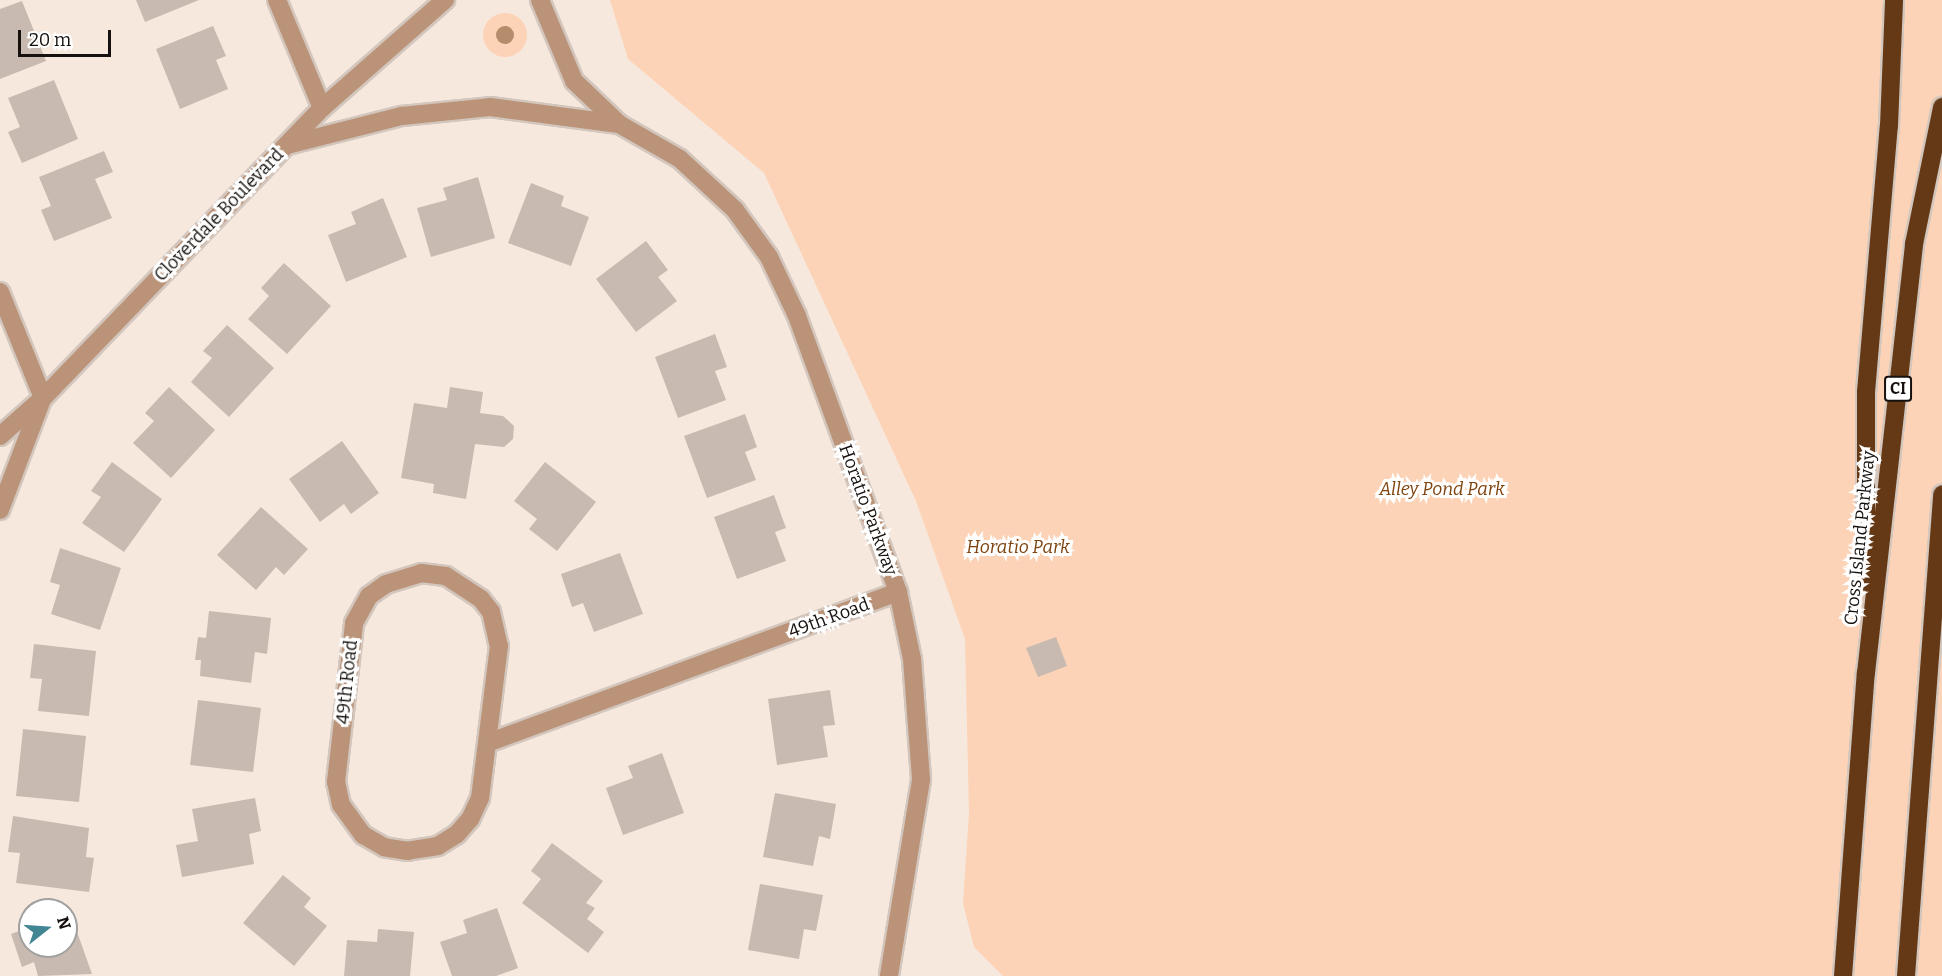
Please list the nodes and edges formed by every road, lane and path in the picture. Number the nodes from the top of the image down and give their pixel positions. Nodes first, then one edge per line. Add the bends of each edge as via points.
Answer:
1 (278, 0) edge
2 (445, 0) edge
3 (540, 0) edge
4 (1894, 0) edge
5 (1942, 107) edge
6 (322, 108) junction
7 (619, 124) junction
8 (286, 146) junction
9 (0, 292) edge
10 (43, 398) junction
11 (0, 436) edge
12 (1942, 494) edge
13 (0, 510) edge
14 (898, 592) junction
15 (1866, 673) junction
16 (490, 742) junction
17 (889, 976) edge
18 (1843, 976) edge
19 (1906, 976) edge

1 - 6 street
2 - 6 street, Cloverdale Boulevard
3 - 7 street, Horatio Parkway via 574,81
4 - 15 highway via 1889,117 1866,392
5 - 15 highway, Cross Island Parkway / CI via 1914,244
6 - 8 street, Cloverdale Boulevard
7 - 8 street, Horatio Parkway via 490,107 402,116
7 - 14 street, Horatio Parkway via 680,159 735,210 769,257 797,316
8 - 10 street, Cloverdale Boulevard
9 - 10 street
10 - 11 street, Cloverdale Boulevard
10 - 13 street
12 - 19 highway via 1929,625
14 - 16 street, 49th Road
14 - 17 street, Horatio Parkway via 912,659 921,780
15 - 18 highway, Cross Island Parkway / CI
16 - 16 street, 49th Road via 499,646 491,612 464,584 446,576 421,573 386,584 369,597 354,623 336,782 348,819 363,835 384,847 408,851 438,846 457,834 470,819 480,798

